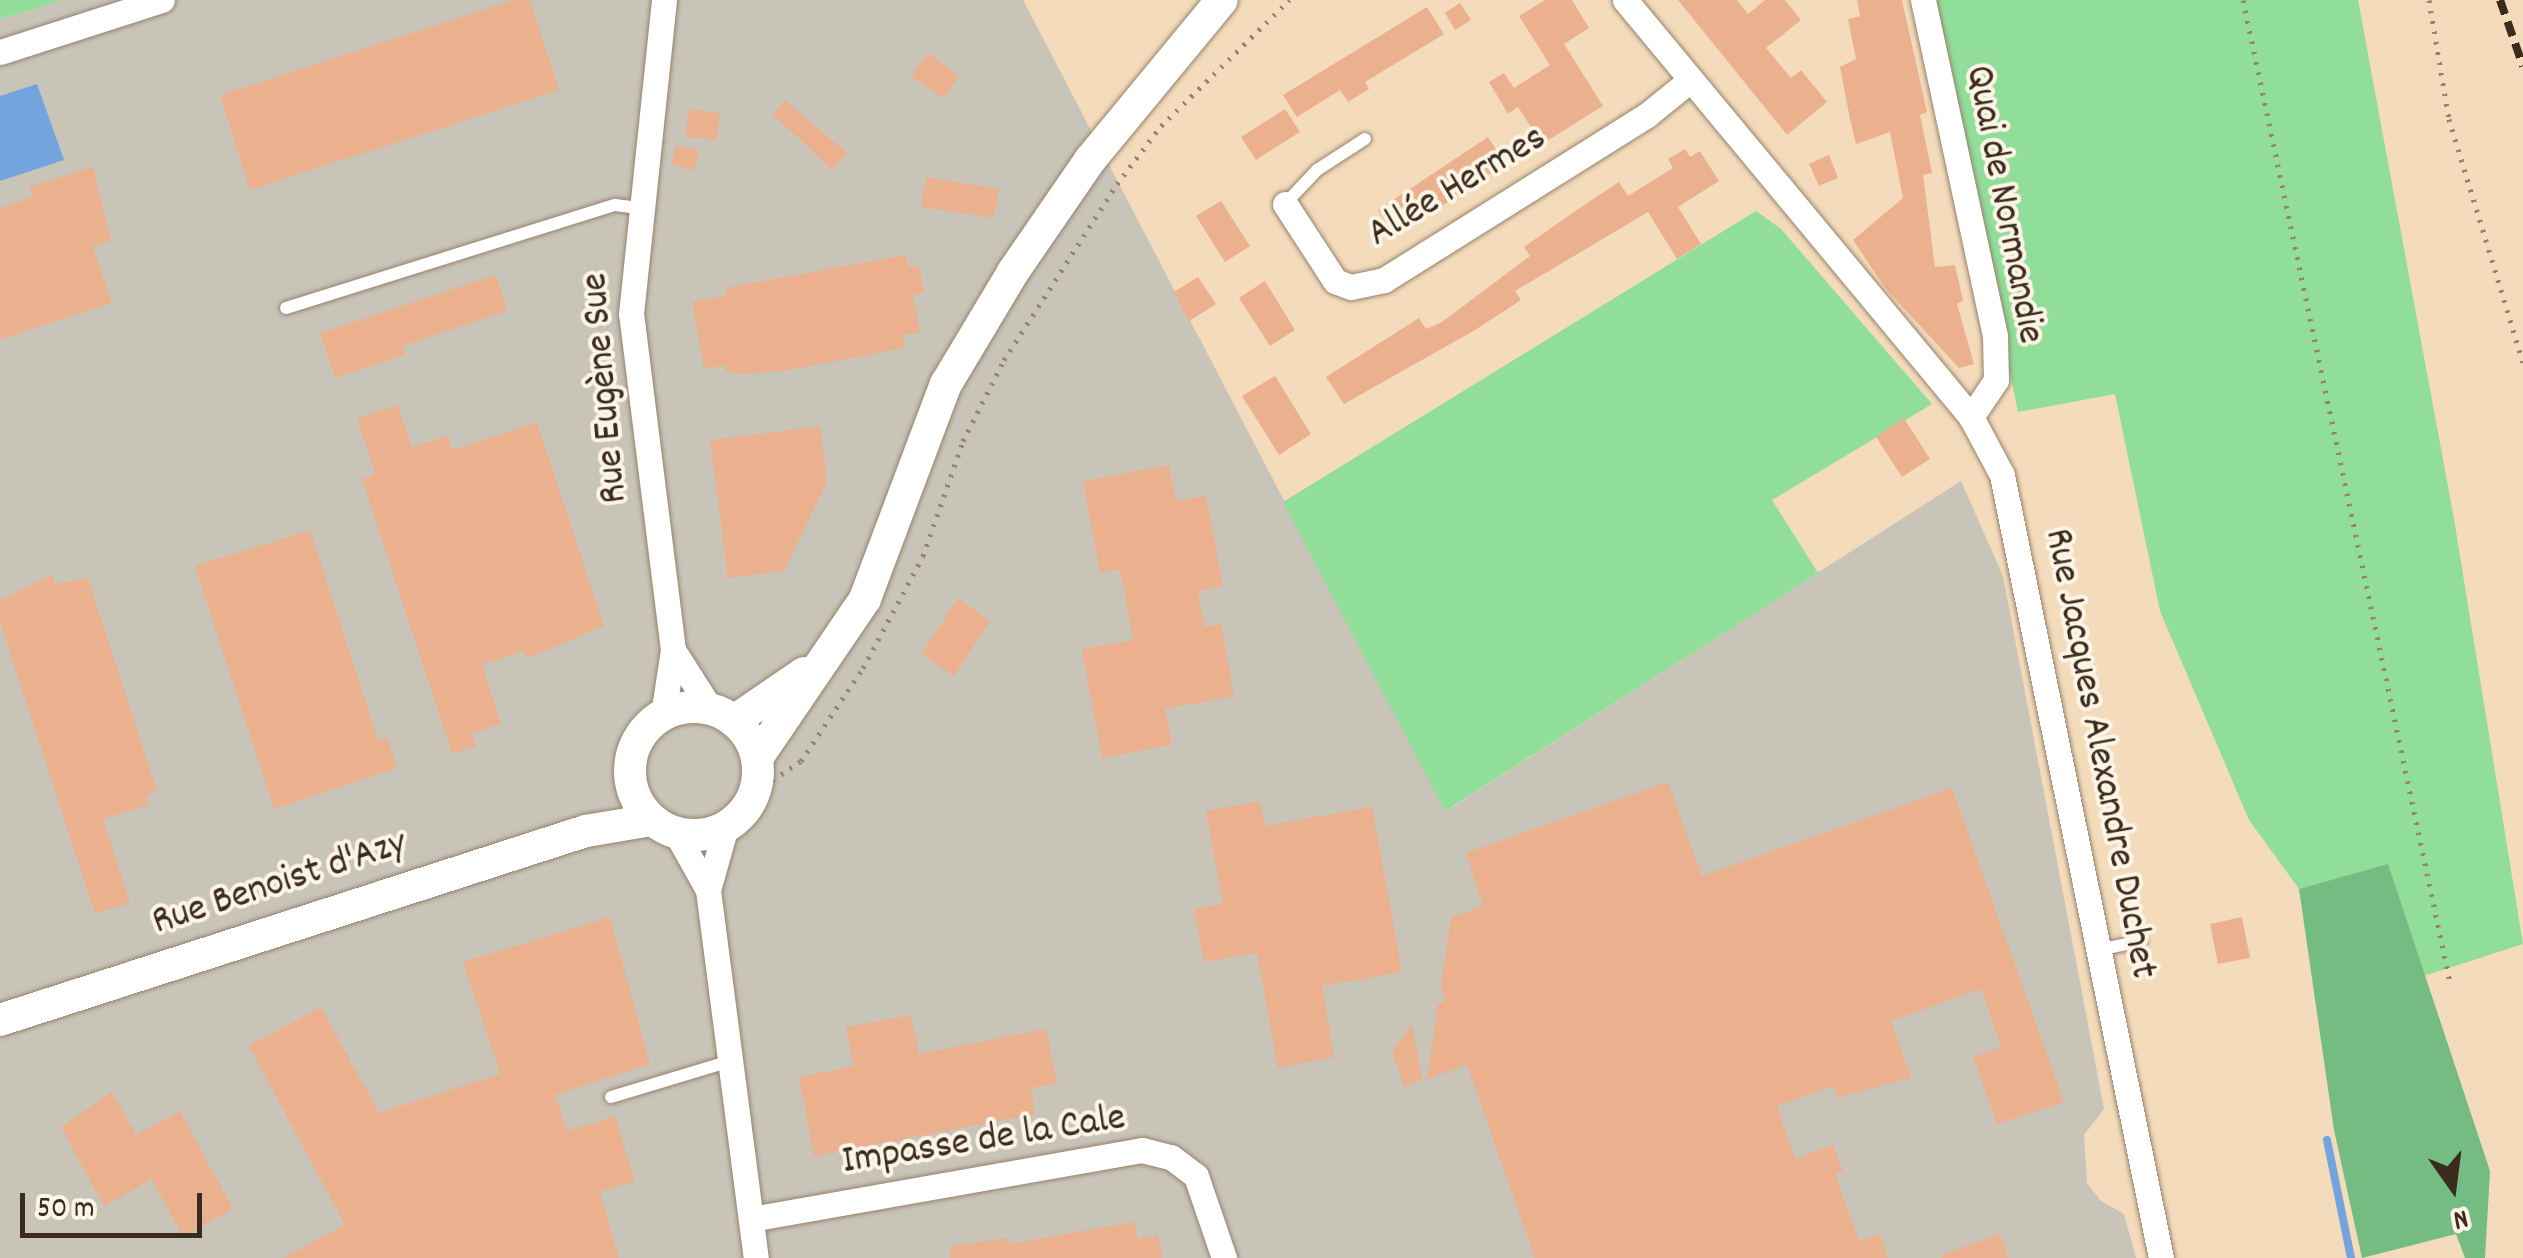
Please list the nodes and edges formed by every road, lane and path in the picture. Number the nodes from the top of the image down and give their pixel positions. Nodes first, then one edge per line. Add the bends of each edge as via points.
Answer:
1 (162, 0) edge
2 (664, 0) edge
3 (1222, 0) edge
4 (1289, 0) edge
5 (1625, 0) edge
6 (1924, 0) edge
7 (2243, 0) edge
8 (2429, 0) edge
9 (0, 52) edge
10 (1689, 81) junction
11 (1366, 139) dead end
12 (1285, 204) joint
13 (638, 208) junction
14 (286, 308) dead end
15 (2523, 363) edge
16 (1970, 417) junction
17 (673, 650) junction
18 (826, 654) junction
19 (722, 714) junction
20 (662, 715) junction
21 (757, 758) junction
22 (631, 779) junction
23 (755, 792) junction
24 (664, 825) junction
25 (726, 826) junction
26 (586, 831) junction
27 (708, 890) junction
28 (2141, 941) dead end
29 (2098, 950) junction
30 (2450, 982) dead end
31 (0, 1020) edge
32 (730, 1061) junction
33 (611, 1098) dead end
34 (751, 1219) junction
35 (756, 1258) edge
36 (1224, 1258) edge
37 (2162, 1258) edge

1 - 9 street
2 - 13 street, Rue Eugène Sue
3 - 18 street via 1090,160 994,304 946,384 865,599
4 - 23 path via 1161,126 1117,184 1004,360 964,441 923,556 863,668 801,761
5 - 10 street, Rue Jacques Alexandre Duchet
6 - 16 street, Quai de Normandie via 1996,336 1996,380
7 - 30 path
8 - 15 path via 2449,119
10 - 12 street, Allée Hermes via 1647,115 1384,280 1351,288 1334,282
10 - 16 street, Rue Jacques Alexandre Duchet
11 - 12 lane via 1317,170
13 - 14 lane via 615,204
13 - 17 street, Rue Eugène Sue via 631,314
16 - 29 street, Rue Jacques Alexandre Duchet via 2002,476 2014,516
17 - 19 street, Rue Eugène Sue
17 - 20 street, Rue Eugène Sue
18 - 19 street
18 - 21 street
19 - 20 street
19 - 21 street
20 - 22 street via 637,742
21 - 23 street
22 - 24 street
22 - 26 street
23 - 25 street
24 - 25 street via 701,835
24 - 26 street, Rue Benoist d'Azy
24 - 27 street
25 - 27 street
26 - 31 street, Rue Benoist d'Azy
27 - 32 street
28 - 29 lane
29 - 37 street, Rue Jacques Alexandre Duchet
32 - 33 lane
32 - 34 street
34 - 35 street
34 - 36 street, Impasse de la Cale via 1142,1150 1171,1157 1196,1176

